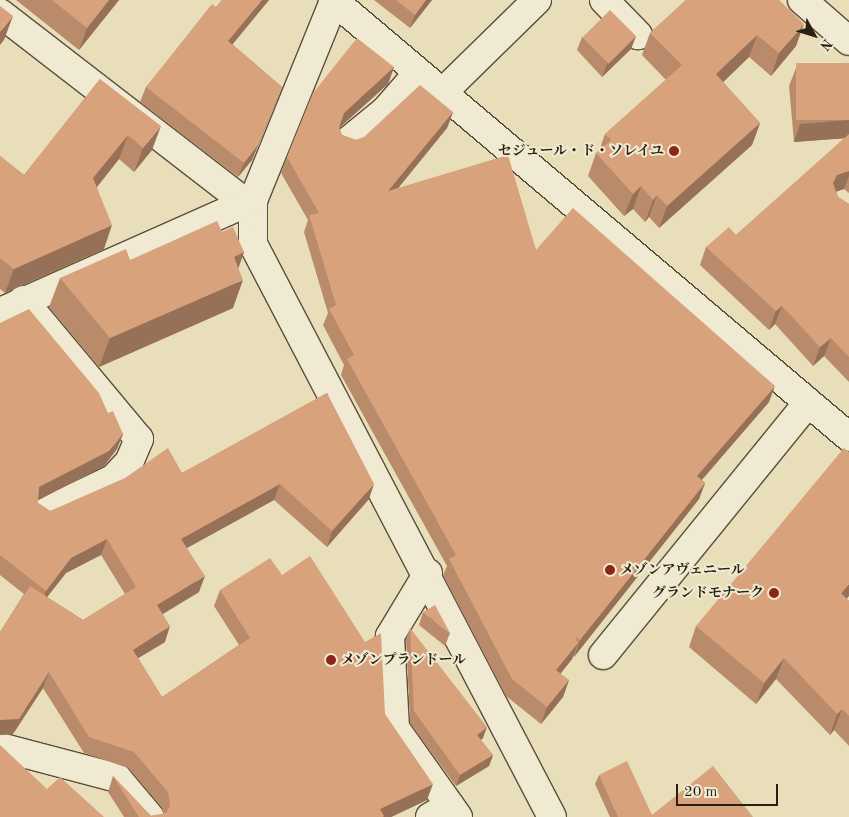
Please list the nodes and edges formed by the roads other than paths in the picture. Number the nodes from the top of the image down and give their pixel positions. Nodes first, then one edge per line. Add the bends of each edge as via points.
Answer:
1 (333, 0) edge
2 (604, 0) edge
3 (526, 4) edge
4 (816, 5) edge
5 (0, 12) edge
6 (638, 35) edge
7 (849, 41) edge
8 (418, 73) junction
9 (442, 93) junction
10 (348, 141) edge
11 (250, 201) junction
12 (11, 306) edge
13 (808, 402) junction
14 (849, 437) edge
15 (46, 511) edge
16 (428, 573) junction
17 (603, 656) dead end
18 (0, 747) edge
19 (446, 813) edge
20 (150, 817) edge
21 (552, 817) edge

1 - 8 street
1 - 11 street
2 - 6 street
3 - 9 street
4 - 7 street
5 - 11 street
8 - 9 street
8 - 10 street via 386,110
9 - 13 street
11 - 12 street
11 - 16 street via 253,244
12 - 15 street via 139,440 129,462 113,479
13 - 14 street
13 - 17 street
16 - 19 street via 390,636 395,728
16 - 21 street
18 - 20 street via 117,778

